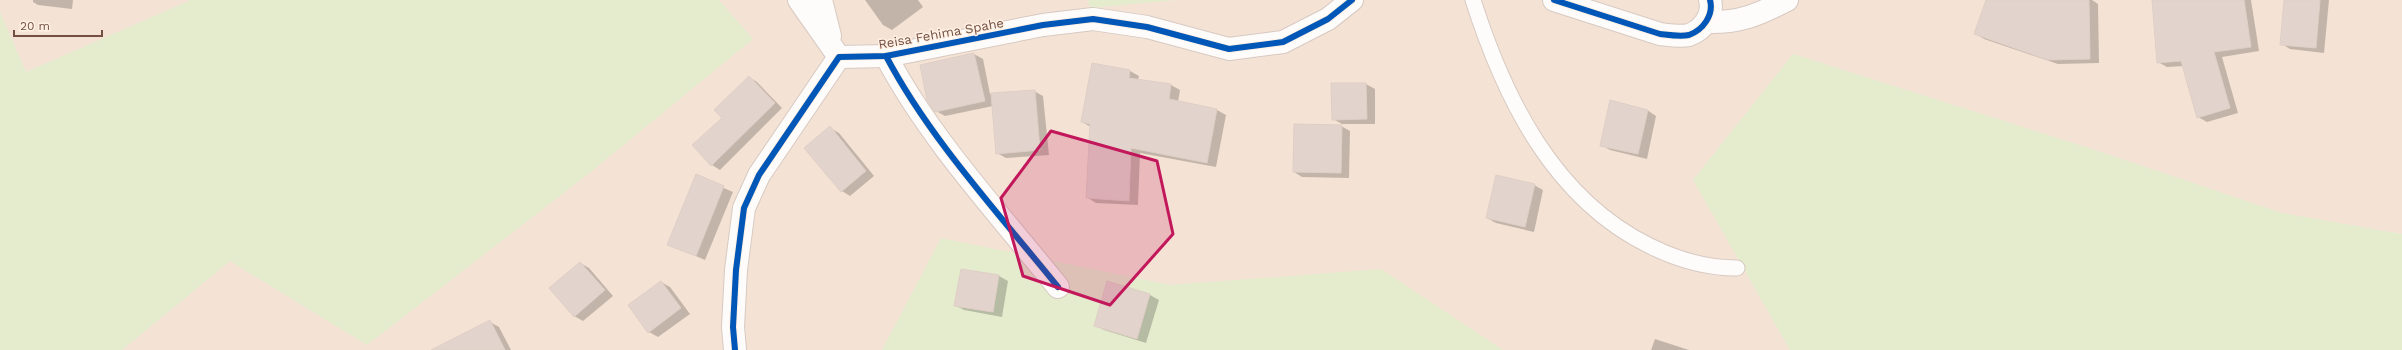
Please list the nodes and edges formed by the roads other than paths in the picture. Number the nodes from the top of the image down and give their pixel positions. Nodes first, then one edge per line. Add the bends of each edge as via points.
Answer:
1 (799, 0) edge
2 (821, 0) edge
3 (1352, 0) edge
4 (1473, 0) edge
5 (1554, 0) edge
6 (1710, 0) edge
7 (1787, 0) edge
8 (1706, 22) junction
9 (836, 54) junction
10 (886, 56) junction
11 (1737, 268) dead end
12 (1058, 287) dead end
13 (735, 350) edge

1 - 9 street
2 - 9 street
3 - 10 street, Reisa Fehima Spahe via 1328,19 1283,42 1229,49 1147,27 1093,19 1042,25
4 - 11 lane via 1503,82 1530,133 1561,176 1600,216 1638,240 1674,258 1715,268
5 - 8 street via 1660,34 1688,35
6 - 8 street via 1710,12
7 - 8 street via 1743,20 1729,23
9 - 10 street, Reisa Fehima Spahe
9 - 13 street via 759,175 744,208 736,270 733,326
10 - 12 street via 941,141

